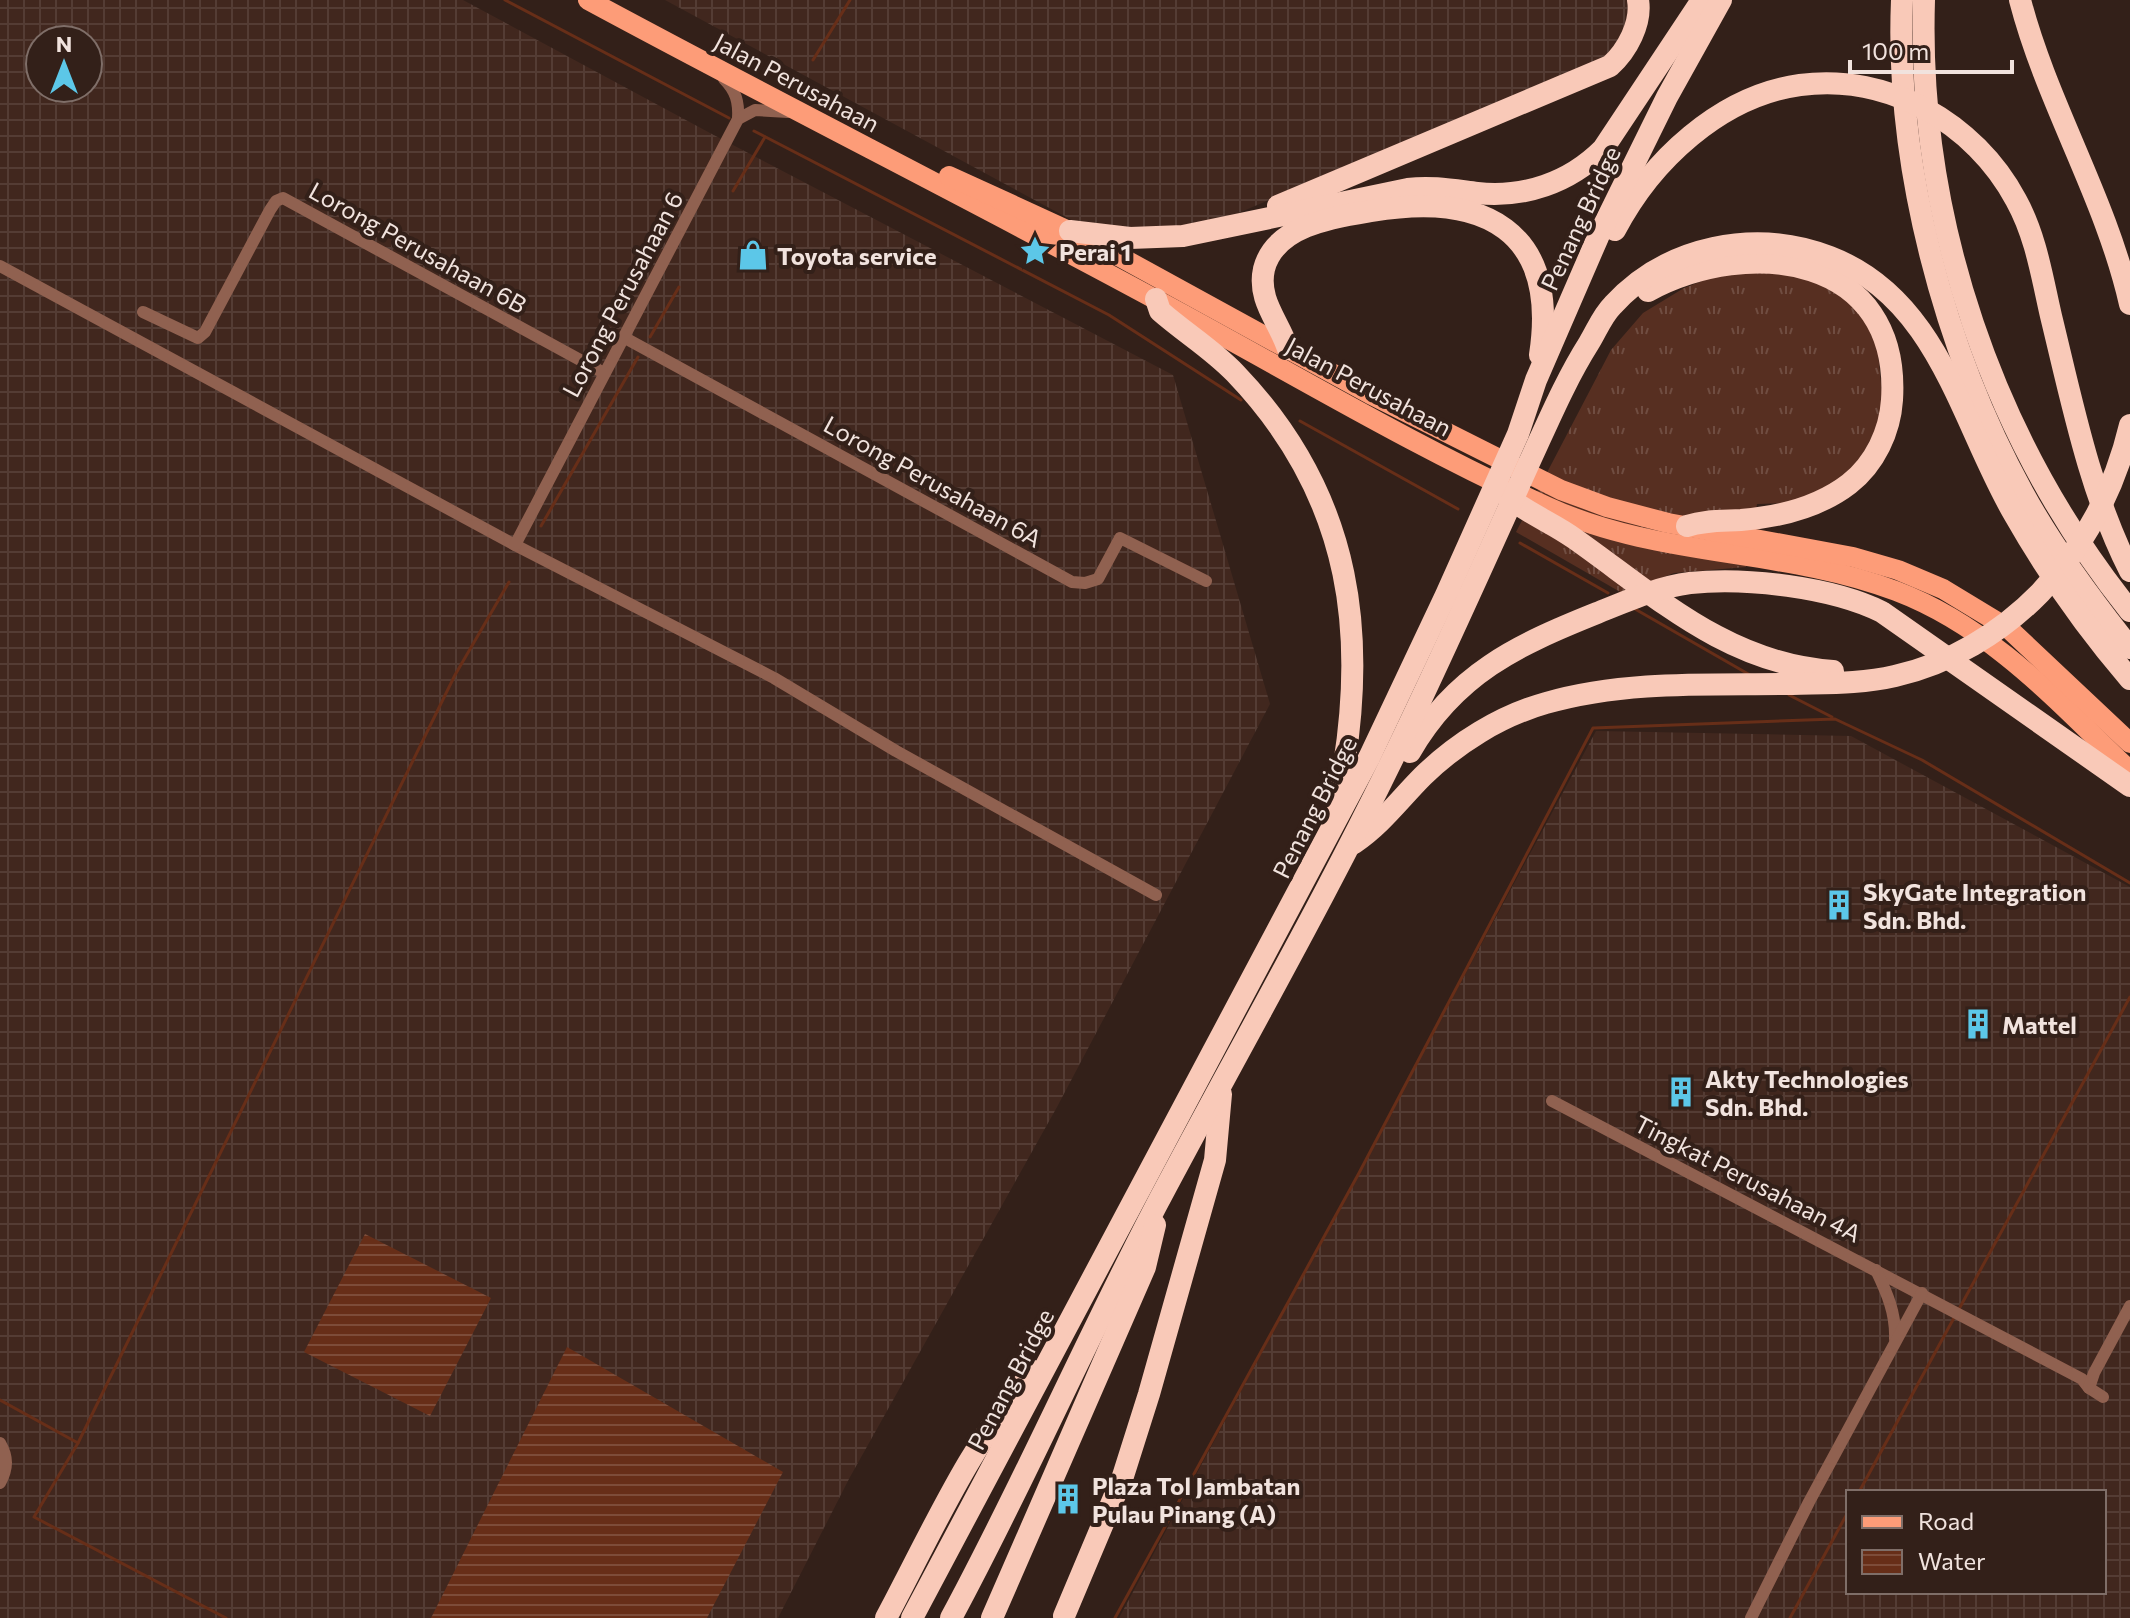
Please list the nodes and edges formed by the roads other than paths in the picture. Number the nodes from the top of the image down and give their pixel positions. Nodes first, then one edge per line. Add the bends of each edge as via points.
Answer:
1 (588, 0) edge
2 (612, 0) edge
3 (1638, 0) edge
4 (1702, 0) edge
5 (1721, 0) edge
6 (1902, 0) edge
7 (1924, 0) edge
8 (2020, 0) edge
9 (710, 66) junction
10 (798, 113) junction
11 (738, 119) junction
12 (1241, 224) junction
13 (1070, 231) junction
14 (0, 266) edge
15 (1576, 287) junction
16 (1156, 299) junction
17 (2130, 304) edge
18 (143, 312) dead end
19 (625, 338) junction
20 (1593, 338) junction
21 (1294, 352) junction
22 (604, 373) junction
23 (1536, 380) junction
24 (2130, 425) edge
25 (1488, 478) junction
26 (1687, 526) junction
27 (515, 545) junction
28 (1747, 547) junction
29 (2130, 571) edge
30 (1206, 581) dead end
31 (2130, 611) edge
32 (2130, 648) edge
33 (2130, 679) edge
34 (1864, 681) junction
35 (2130, 743) edge
36 (2130, 771) edge
37 (1386, 772) junction
38 (2130, 786) edge
39 (1339, 839) junction
40 (1156, 895) dead end
41 (1221, 1084) junction
42 (1552, 1101) dead end
43 (1159, 1200) junction
44 (1875, 1268) junction
45 (1922, 1293) junction
46 (2130, 1306) edge
47 (1061, 1340) junction
48 (1887, 1356) junction
49 (2089, 1388) junction
50 (2103, 1397) dead end
51 (0, 1443) edge
52 (0, 1483) edge
53 (968, 1586) junction
54 (1064, 1616) dead end
55 (886, 1618) edge
56 (912, 1618) edge
57 (951, 1618) edge
58 (962, 1618) edge
59 (992, 1618) edge
60 (1751, 1618) edge

1 - 9 main road, Jalan Perusahaan
2 - 13 main road, Jalan Perusahaan via 920,162
3 - 12 highway via 1632,35 1610,66
4 - 12 highway via 1603,149 1551,184 1499,194 1408,189
5 - 15 highway, Penang Bridge via 1667,97
6 - 32 highway via 1904,91 1917,186 1960,352 2022,492
7 - 31 highway via 1932,153 1951,246 1979,342 2045,487
8 - 17 highway
9 - 10 main road, Jalan Perusahaan
9 - 11 street via 733,88
10 - 11 street via 755,110
10 - 16 main road, Jalan Perusahaan
11 - 19 street, Lorong Perusahaan 6
12 - 13 highway via 1149,239
13 - 21 main road, Jalan Perusahaan
14 - 27 street
15 - 23 highway, Penang Bridge
15 - 29 highway via 1672,152 1753,98 1820,83 1868,87 1922,106 1957,130 1999,171 2025,217 2101,503
16 - 25 main road, Jalan Perusahaan
16 - 39 highway via 1160,311 1224,362 1271,413 1304,463 1332,531 1350,609 1353,690
18 - 22 street, Lorong Perusahaan 6B via 198,338 270,210 283,198
19 - 22 street, Lorong Perusahaan 6
19 - 30 street, Lorong Perusahaan 6A via 1072,582 1098,579 1120,538
20 - 26 highway via 1649,291 1675,278 1711,266 1760,261 1818,272 1854,295 1875,320 1890,359 1892,397 1886,433 1867,468 1816,503 1770,517
20 - 33 highway, Penang Bridge via 1609,309 1646,277 1719,245 1800,248 1864,275 1928,338 2014,514
20 - 37 highway, Penang Bridge via 1564,386
21 - 23 highway via 1268,309 1263,283 1267,261 1285,238 1365,212 1449,206 1498,224 1530,259 1543,313
21 - 26 main road, Jalan Perusahaan via 1538,480 1607,507
22 - 27 street, Lorong Perusahaan 6
23 - 39 highway, Penang Bridge via 1518,434
24 - 34 highway via 2100,511 2034,599 1982,640 1948,657 1914,671
25 - 28 main road, Jalan Perusahaan via 1599,527 1652,541
25 - 34 highway via 1507,497 1730,645 1781,664 1845,673
26 - 28 main road, Jalan Perusahaan
27 - 40 street via 774,678
28 - 35 main road, Jalan Perusahaan via 1876,563 1943,589 2009,629
28 - 36 main road, Jalan Perusahaan via 1895,590 1954,618 2016,663
34 - 39 highway via 1610,690 1543,704 1474,736 1439,761 1370,832
37 - 38 highway via 1404,763 1424,728 1457,691 1516,648 1657,591 1688,583 1733,582 1839,596 1882,612
37 - 39 highway, Penang Bridge
39 - 41 highway, Penang Bridge
39 - 47 highway, Penang Bridge
41 - 43 highway, Penang Bridge
41 - 54 highway via 1215,1160 1149,1394 1119,1488
42 - 44 street, Tingkat Perusahaan 4A
43 - 53 highway, Penang Bridge
43 - 59 highway, Penang Bridge via 1145,1267
44 - 45 street, Tingkat Perusahaan 4A
44 - 48 street via 1896,1322
45 - 48 street
45 - 49 street, Tingkat Perusahaan 4A via 2082,1379
46 - 49 street
47 - 55 highway via 996,1419
47 - 56 highway, Penang Bridge
48 - 60 street
49 - 50 street, Tingkat Perusahaan 4A
51 - 52 street via 7,1455
53 - 57 highway, Penang Bridge
53 - 58 highway

